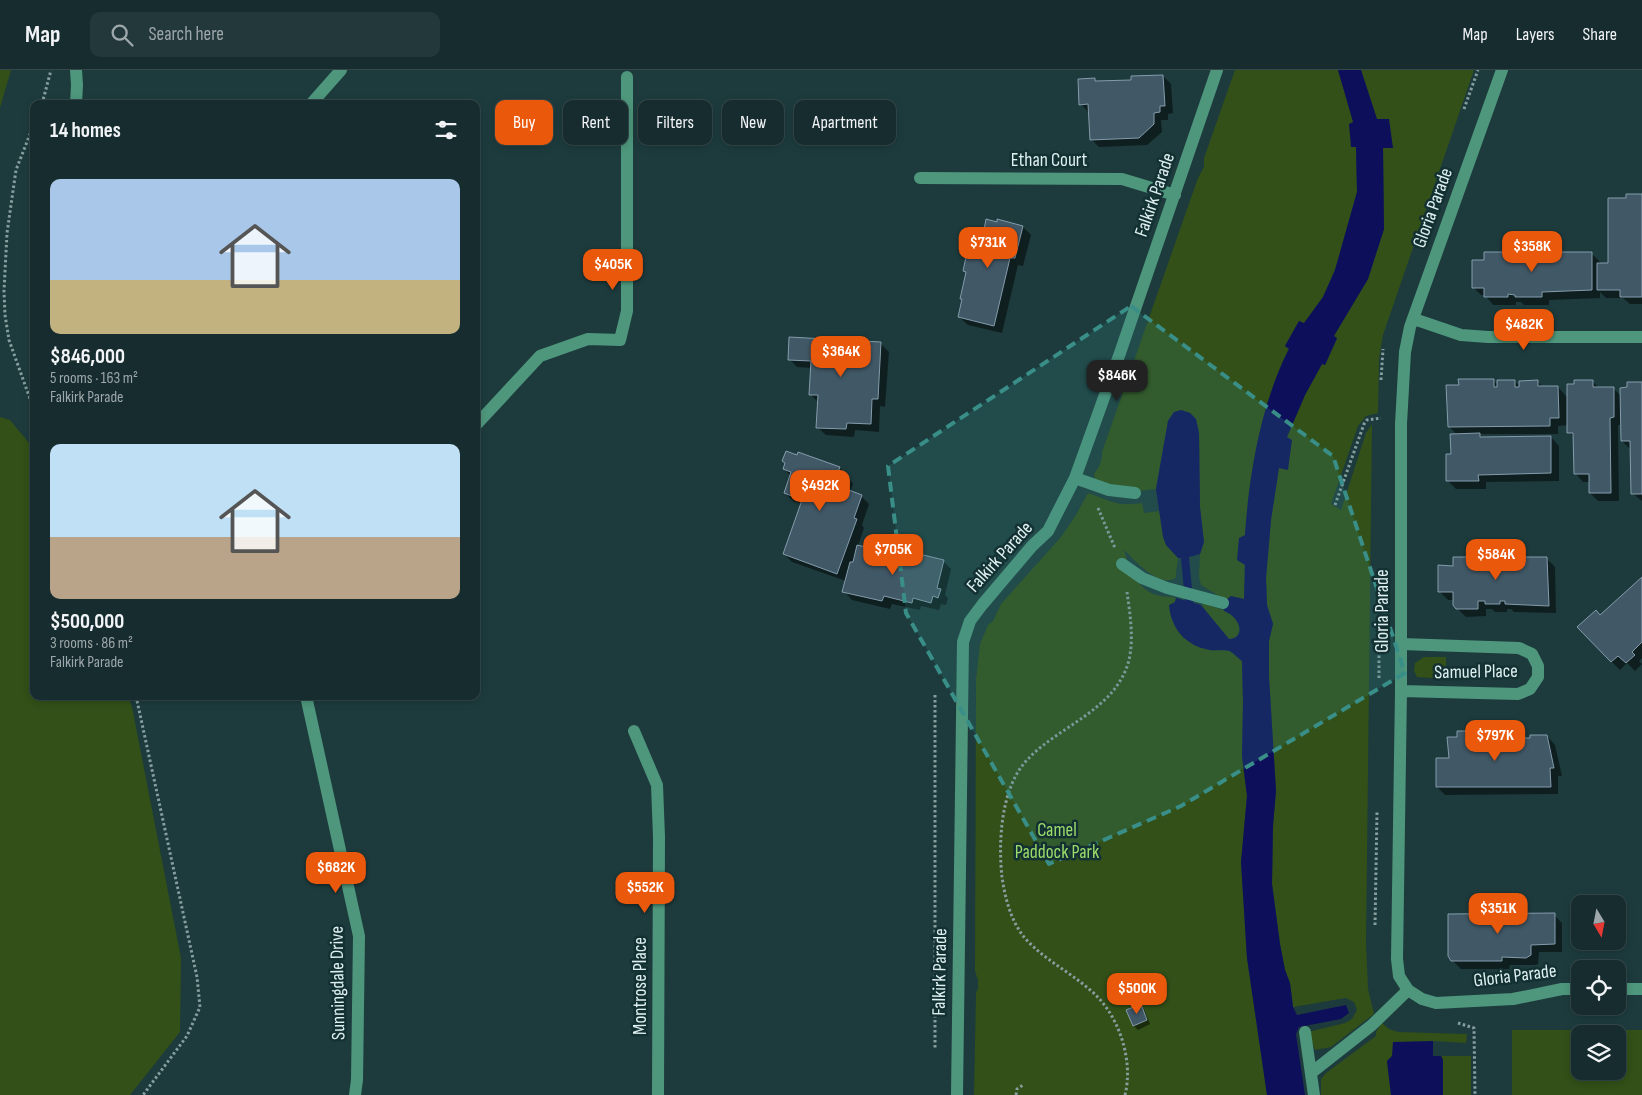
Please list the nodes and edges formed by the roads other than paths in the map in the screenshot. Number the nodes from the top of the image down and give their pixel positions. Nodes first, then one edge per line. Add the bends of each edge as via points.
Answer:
1 (76, 70) edge
2 (341, 70) edge
3 (1217, 70) edge
4 (1502, 70) edge
5 (627, 72) edge
6 (76, 100) edge
7 (315, 100) edge
8 (920, 178) dead end
9 (1175, 195) junction
10 (1414, 319) junction
11 (1642, 337) edge
12 (480, 421) edge
13 (1075, 478) junction
14 (1135, 493) dead end
15 (1122, 564) road end
16 (1222, 603) dead end
17 (1401, 644) junction
18 (1401, 691) junction
19 (307, 700) edge
20 (634, 732) dead end
21 (1571, 989) edge
22 (1626, 989) edge
23 (1642, 989) edge
24 (1408, 990) junction
25 (1305, 1032) dead end
26 (1310, 1072) junction
27 (355, 1095) edge
28 (658, 1095) edge
29 (956, 1095) edge
30 (1314, 1095) edge

1 - 6 street
2 - 7 street
3 - 9 street, Falkirk Parade
4 - 10 street, Gloria Parade
5 - 12 street via 627,311 620,340 588,339 540,356
8 - 9 street, Ethan Court via 1122,179
9 - 13 street, Falkirk Parade
10 - 11 street via 1461,335
10 - 17 street, Gloria Parade via 1405,352 1401,424
13 - 14 street via 1109,490
13 - 29 street, Falkirk Parade via 1048,531 982,604 970,621 963,642
15 - 16 street via 1142,578 1167,588
17 - 18 street, Gloria Parade
17 - 18 street, Samuel Place via 1519,648 1532,654 1538,666 1538,677 1530,689 1518,694
18 - 24 street, Gloria Parade via 1397,959 1399,976
19 - 27 street, Sunningdale Drive via 359,936
20 - 28 street, Montrose Place via 656,785 659,837
21 - 24 street, Gloria Parade via 1513,1000 1436,1003
22 - 23 street
24 - 26 street via 1372,1025
25 - 26 street
26 - 30 street

